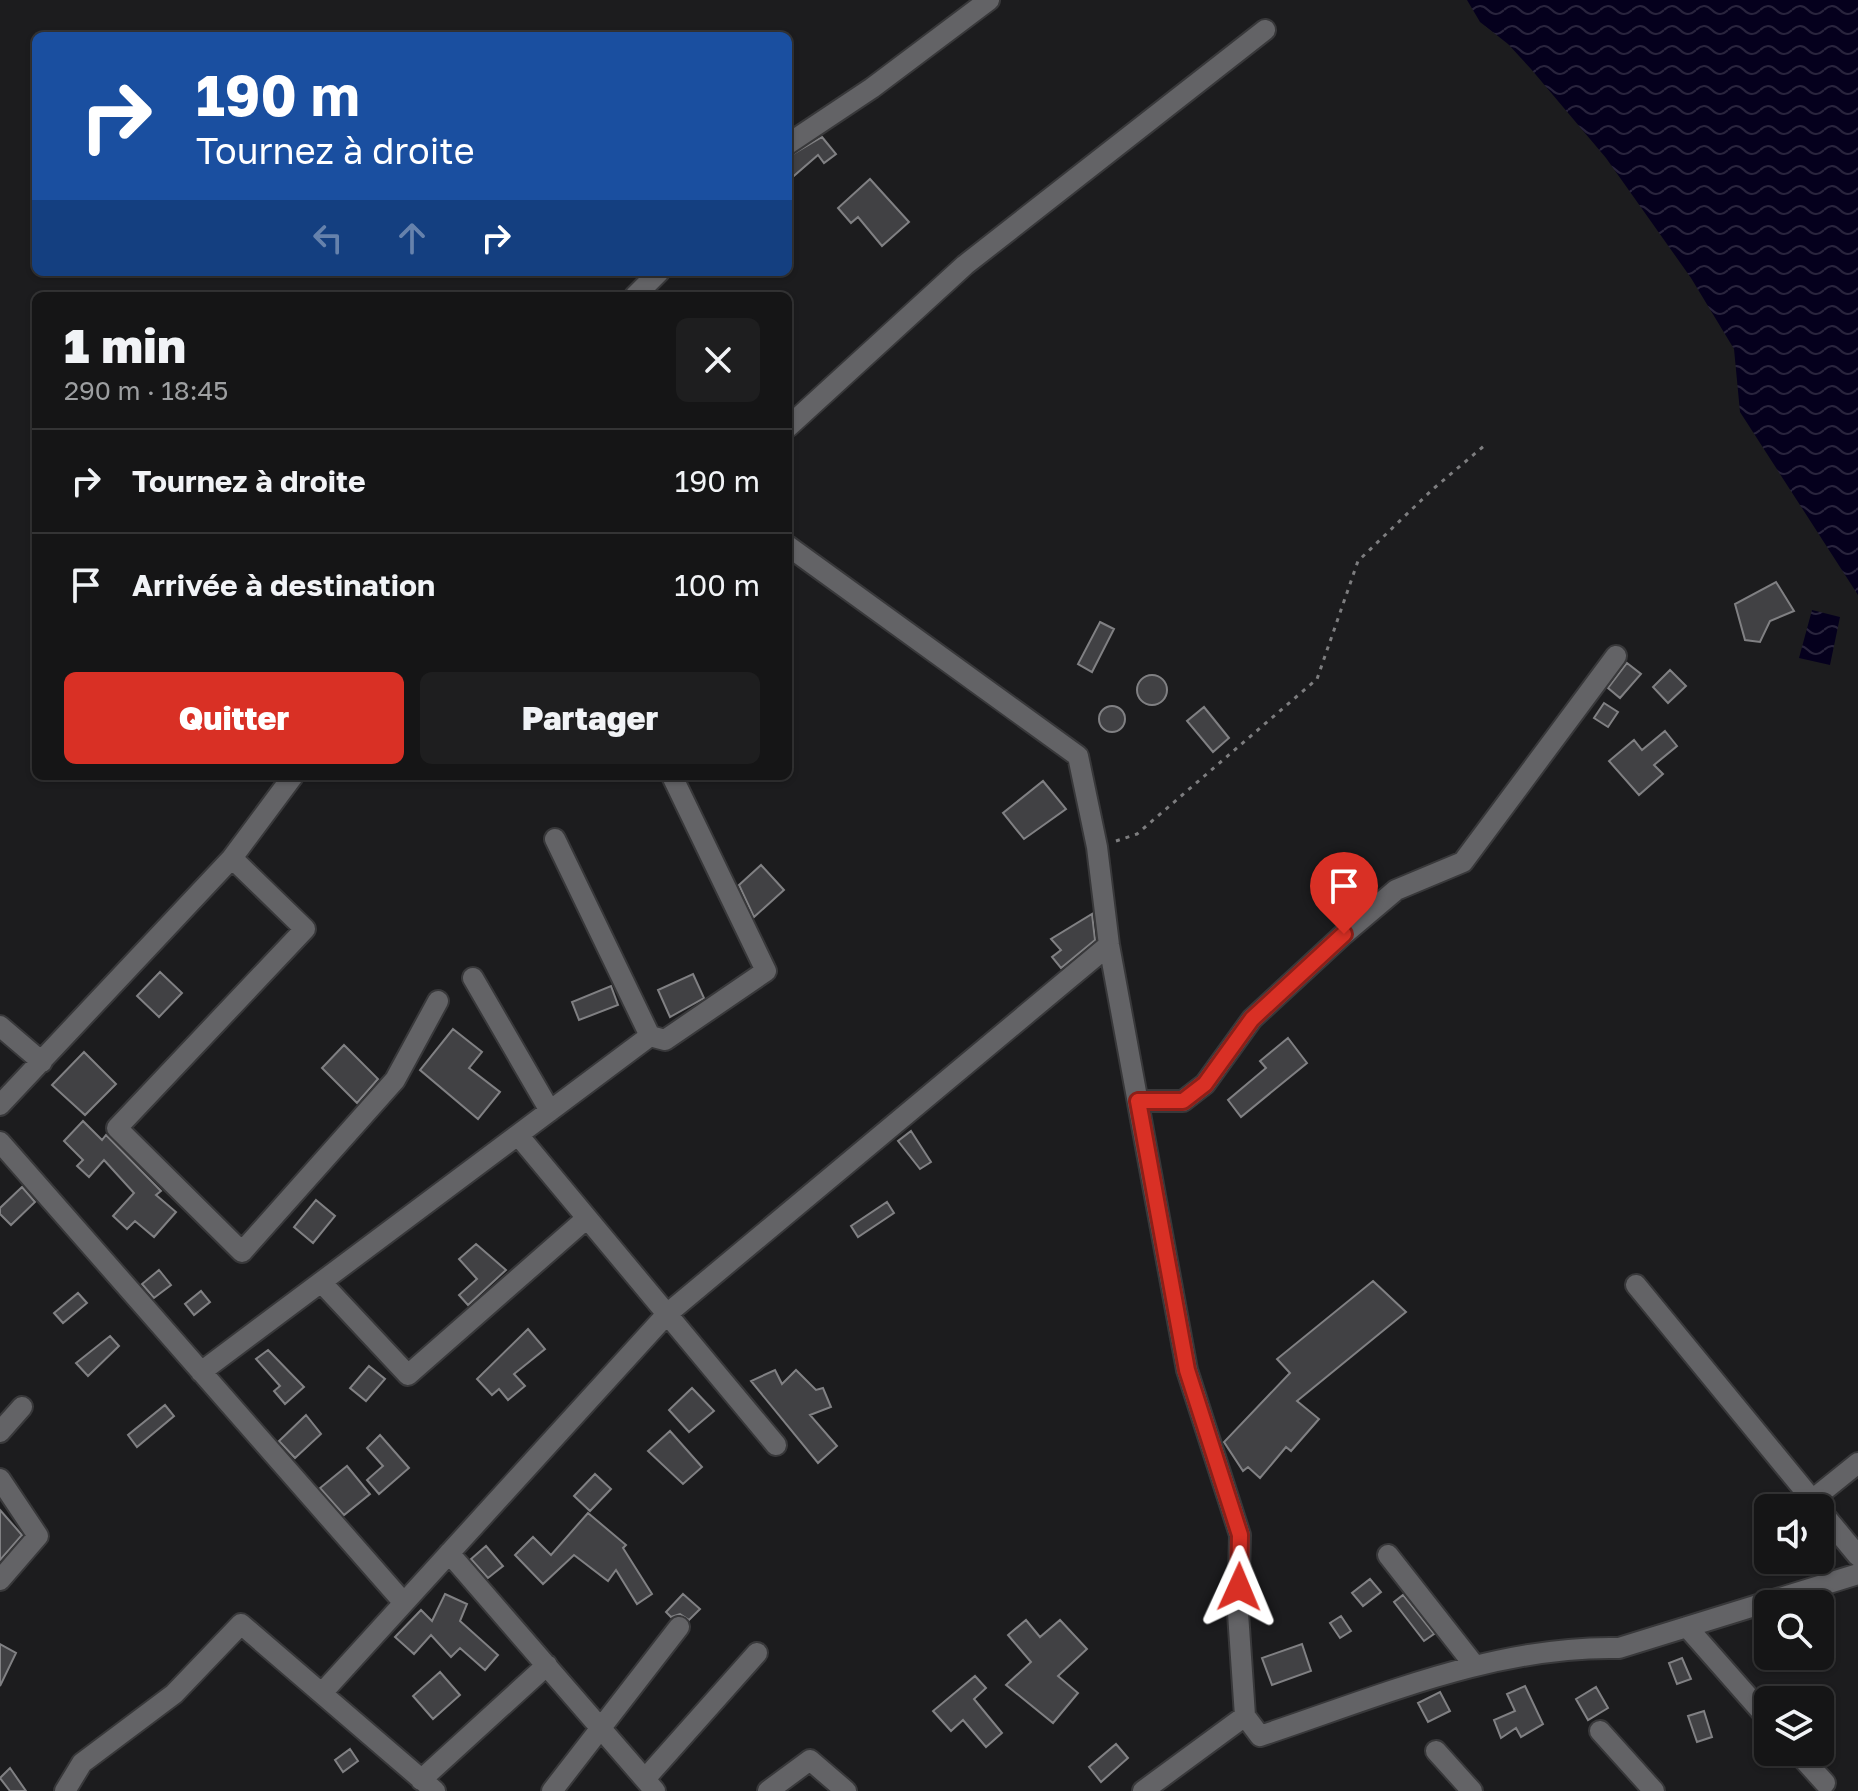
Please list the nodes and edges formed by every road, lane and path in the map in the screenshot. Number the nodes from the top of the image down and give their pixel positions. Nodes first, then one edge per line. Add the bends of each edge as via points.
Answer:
1 (989, 0) edge
2 (1265, 30) dead end
3 (792, 141) edge
4 (655, 276) edge
5 (639, 292) edge
6 (792, 423) edge
7 (1485, 445) dead end
8 (792, 549) edge
9 (1616, 656) dead end
10 (290, 780) edge
11 (674, 780) edge
12 (555, 839) dead end
13 (1097, 847) junction
14 (232, 858) junction
15 (1109, 945) junction
16 (473, 978) dead end
17 (438, 1001) dead end
18 (0, 1026) edge
19 (650, 1036) junction
20 (42, 1062) junction
21 (1138, 1101) junction
22 (0, 1105) edge
23 (550, 1111) junction
24 (518, 1135) junction
25 (0, 1142) edge
26 (587, 1218) junction
27 (321, 1282) junction
28 (1636, 1285) dead end
29 (667, 1314) junction
30 (201, 1372) junction
31 (22, 1407) dead end
32 (0, 1432) edge
33 (776, 1445) dead end
34 (1858, 1463) edge
35 (0, 1479) edge
36 (1807, 1494) edge
37 (1828, 1494) edge
38 (1834, 1527) edge
39 (449, 1553) junction
40 (1388, 1555) dead end
41 (1858, 1556) edge
42 (1858, 1574) edge
43 (0, 1580) edge
44 (404, 1603) junction
45 (679, 1627) dead end
46 (1687, 1627) junction
47 (757, 1653) dead end
48 (547, 1665) junction
49 (1475, 1666) junction
50 (322, 1693) junction
51 (1754, 1703) edge
52 (1245, 1716) junction
53 (601, 1728) junction
54 (1600, 1731) dead end
55 (1436, 1751) dead end
56 (1810, 1766) edge
57 (1825, 1783) dead end
58 (428, 1785) edge
59 (650, 1785) edge
60 (65, 1791) edge
61 (552, 1791) edge
62 (768, 1791) edge
63 (846, 1791) edge
64 (1143, 1791) edge
65 (1472, 1791) edge
66 (1654, 1791) edge

1 - 3 street
2 - 6 street via 965,265
4 - 5 street
7 - 13 path via 1358,561 1317,679 1137,834
8 - 13 street via 1078,756
9 - 21 street via 1463,862 1396,890 1344,934 1252,1019 1205,1084 1183,1101
10 - 14 street
11 - 19 street via 766,971 665,1040
12 - 19 street
13 - 15 street
14 - 17 street via 305,929 117,1128 242,1252 395,1080
14 - 20 street
15 - 21 street
15 - 29 street
16 - 23 street
18 - 20 street
19 - 23 street
20 - 22 street
21 - 52 street via 1187,1370 1240,1535 1238,1613
23 - 24 street
24 - 26 street
24 - 27 street
25 - 30 street
26 - 27 street via 408,1375
26 - 29 street
27 - 30 street
28 - 36 street
29 - 33 street
29 - 39 street
30 - 44 street
31 - 32 street
34 - 37 street
35 - 43 street via 38,1536
38 - 41 street
39 - 44 street
39 - 48 street
40 - 49 street
42 - 46 street
44 - 50 street
45 - 53 street
46 - 49 street via 1619,1648 1579,1647
46 - 51 street
47 - 59 street
48 - 53 street
48 - 58 street
49 - 52 street via 1260,1736
50 - 58 street
50 - 60 street via 241,1624 174,1694 82,1763
52 - 64 street
53 - 59 street
53 - 61 street
54 - 66 street
55 - 65 street
56 - 57 street
62 - 63 street via 810,1760

